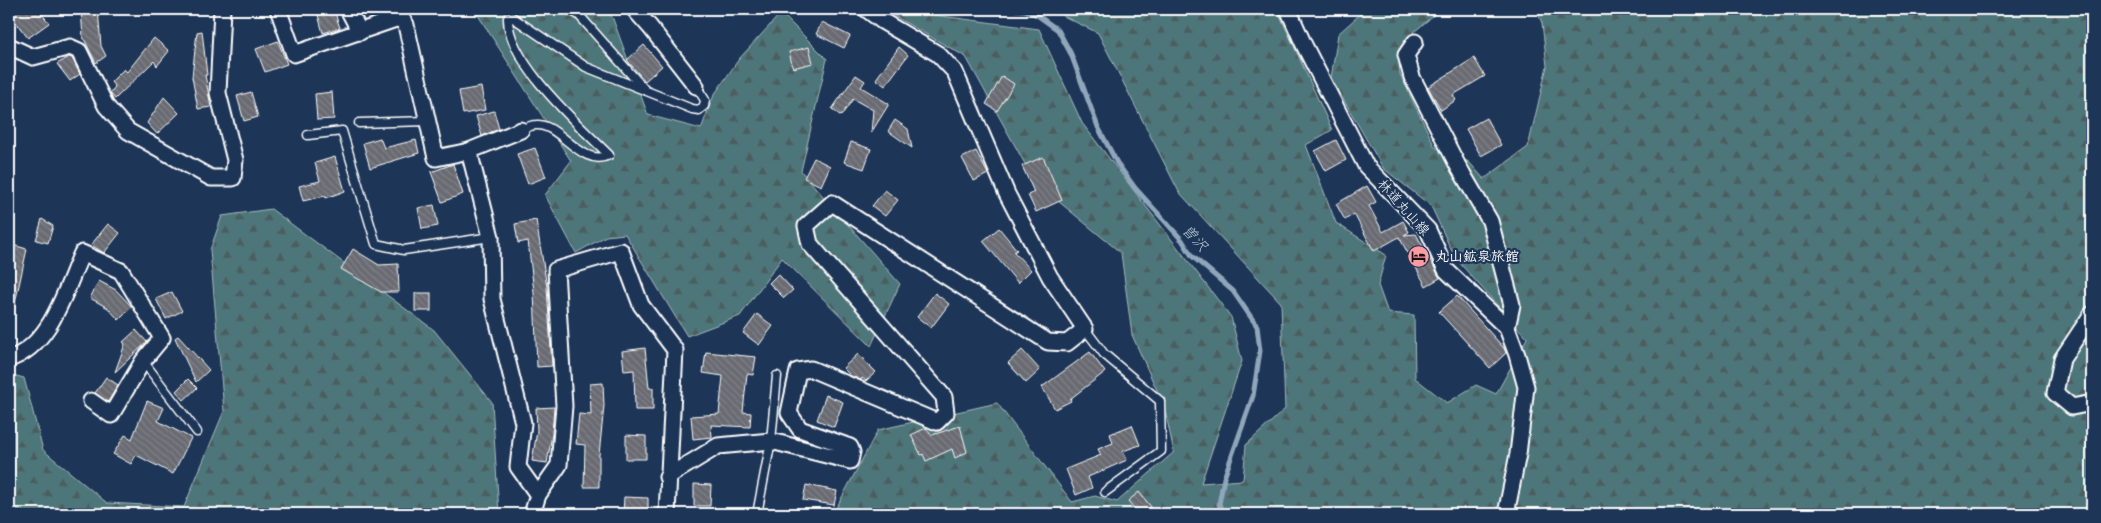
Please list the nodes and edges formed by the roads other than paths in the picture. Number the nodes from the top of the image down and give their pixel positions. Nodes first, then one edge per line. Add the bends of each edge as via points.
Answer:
1 (222, 9) edge
2 (278, 9) edge
3 (348, 9) edge
4 (568, 9) edge
5 (634, 9) edge
6 (866, 9) edge
7 (1288, 9) edge
8 (360, 32) junction
9 (1415, 42) dead end
10 (9, 46) edge
11 (696, 86) joint
12 (646, 91) junction
13 (428, 121) junction
14 (358, 124) dead end
15 (521, 130) joint
16 (308, 135) dead end
17 (469, 152) junction
18 (491, 237) junction
19 (2092, 314) edge
20 (1506, 328) junction
21 (1085, 329) junction
22 (9, 359) edge
23 (144, 361) junction
24 (777, 376) dead end
25 (91, 401) dead end
26 (2092, 403) edge
27 (197, 432) dead end
28 (771, 441) junction
29 (667, 477) junction
30 (1105, 492) dead end
31 (538, 495) junction
32 (532, 514) edge
33 (666, 514) edge
34 (757, 514) edge
35 (1506, 514) edge

1 - 10 street via 218,92 235,160 233,178 211,178 128,132 106,106 79,51 70,47 33,57
2 - 8 street via 294,54
3 - 8 street
4 - 12 lane via 579,15
5 - 11 street
6 - 21 street via 938,54 956,72 1007,194 1050,277
7 - 20 street, 林道丸山線 via 1366,166 1428,230 1446,270
8 - 13 street via 396,19 403,20
9 - 20 street via 1406,55 1412,77 1490,221 1512,305
11 - 12 lane via 705,100 699,110
12 - 15 lane via 586,67 512,17 508,18 511,35 527,67 548,95 609,155 603,158 591,156 552,130 537,125
13 - 14 lane
13 - 17 street via 436,158
15 - 17 street
16 - 18 lane via 342,131 376,244 404,250
17 - 18 street
18 - 31 street via 492,299 523,423 518,467
19 - 26 street via 2062,359 2055,393 2072,407
20 - 35 street, 林道丸山線 via 1526,387 1518,454
21 - 28 street via 1067,343 1048,342 832,203 806,226 810,244 944,397 946,413 938,422 811,369 798,371 789,413 800,429 850,447 850,461
21 - 30 lane via 1104,354 1160,401 1161,452
22 - 23 street via 20,355 48,329 82,253 122,271 162,338
23 - 25 street via 111,415
23 - 27 lane
24 - 28 lane
28 - 29 street via 718,446
28 - 34 lane
29 - 31 street via 675,350 641,305 621,251 556,270 564,406 559,465
29 - 33 street
31 - 32 street

